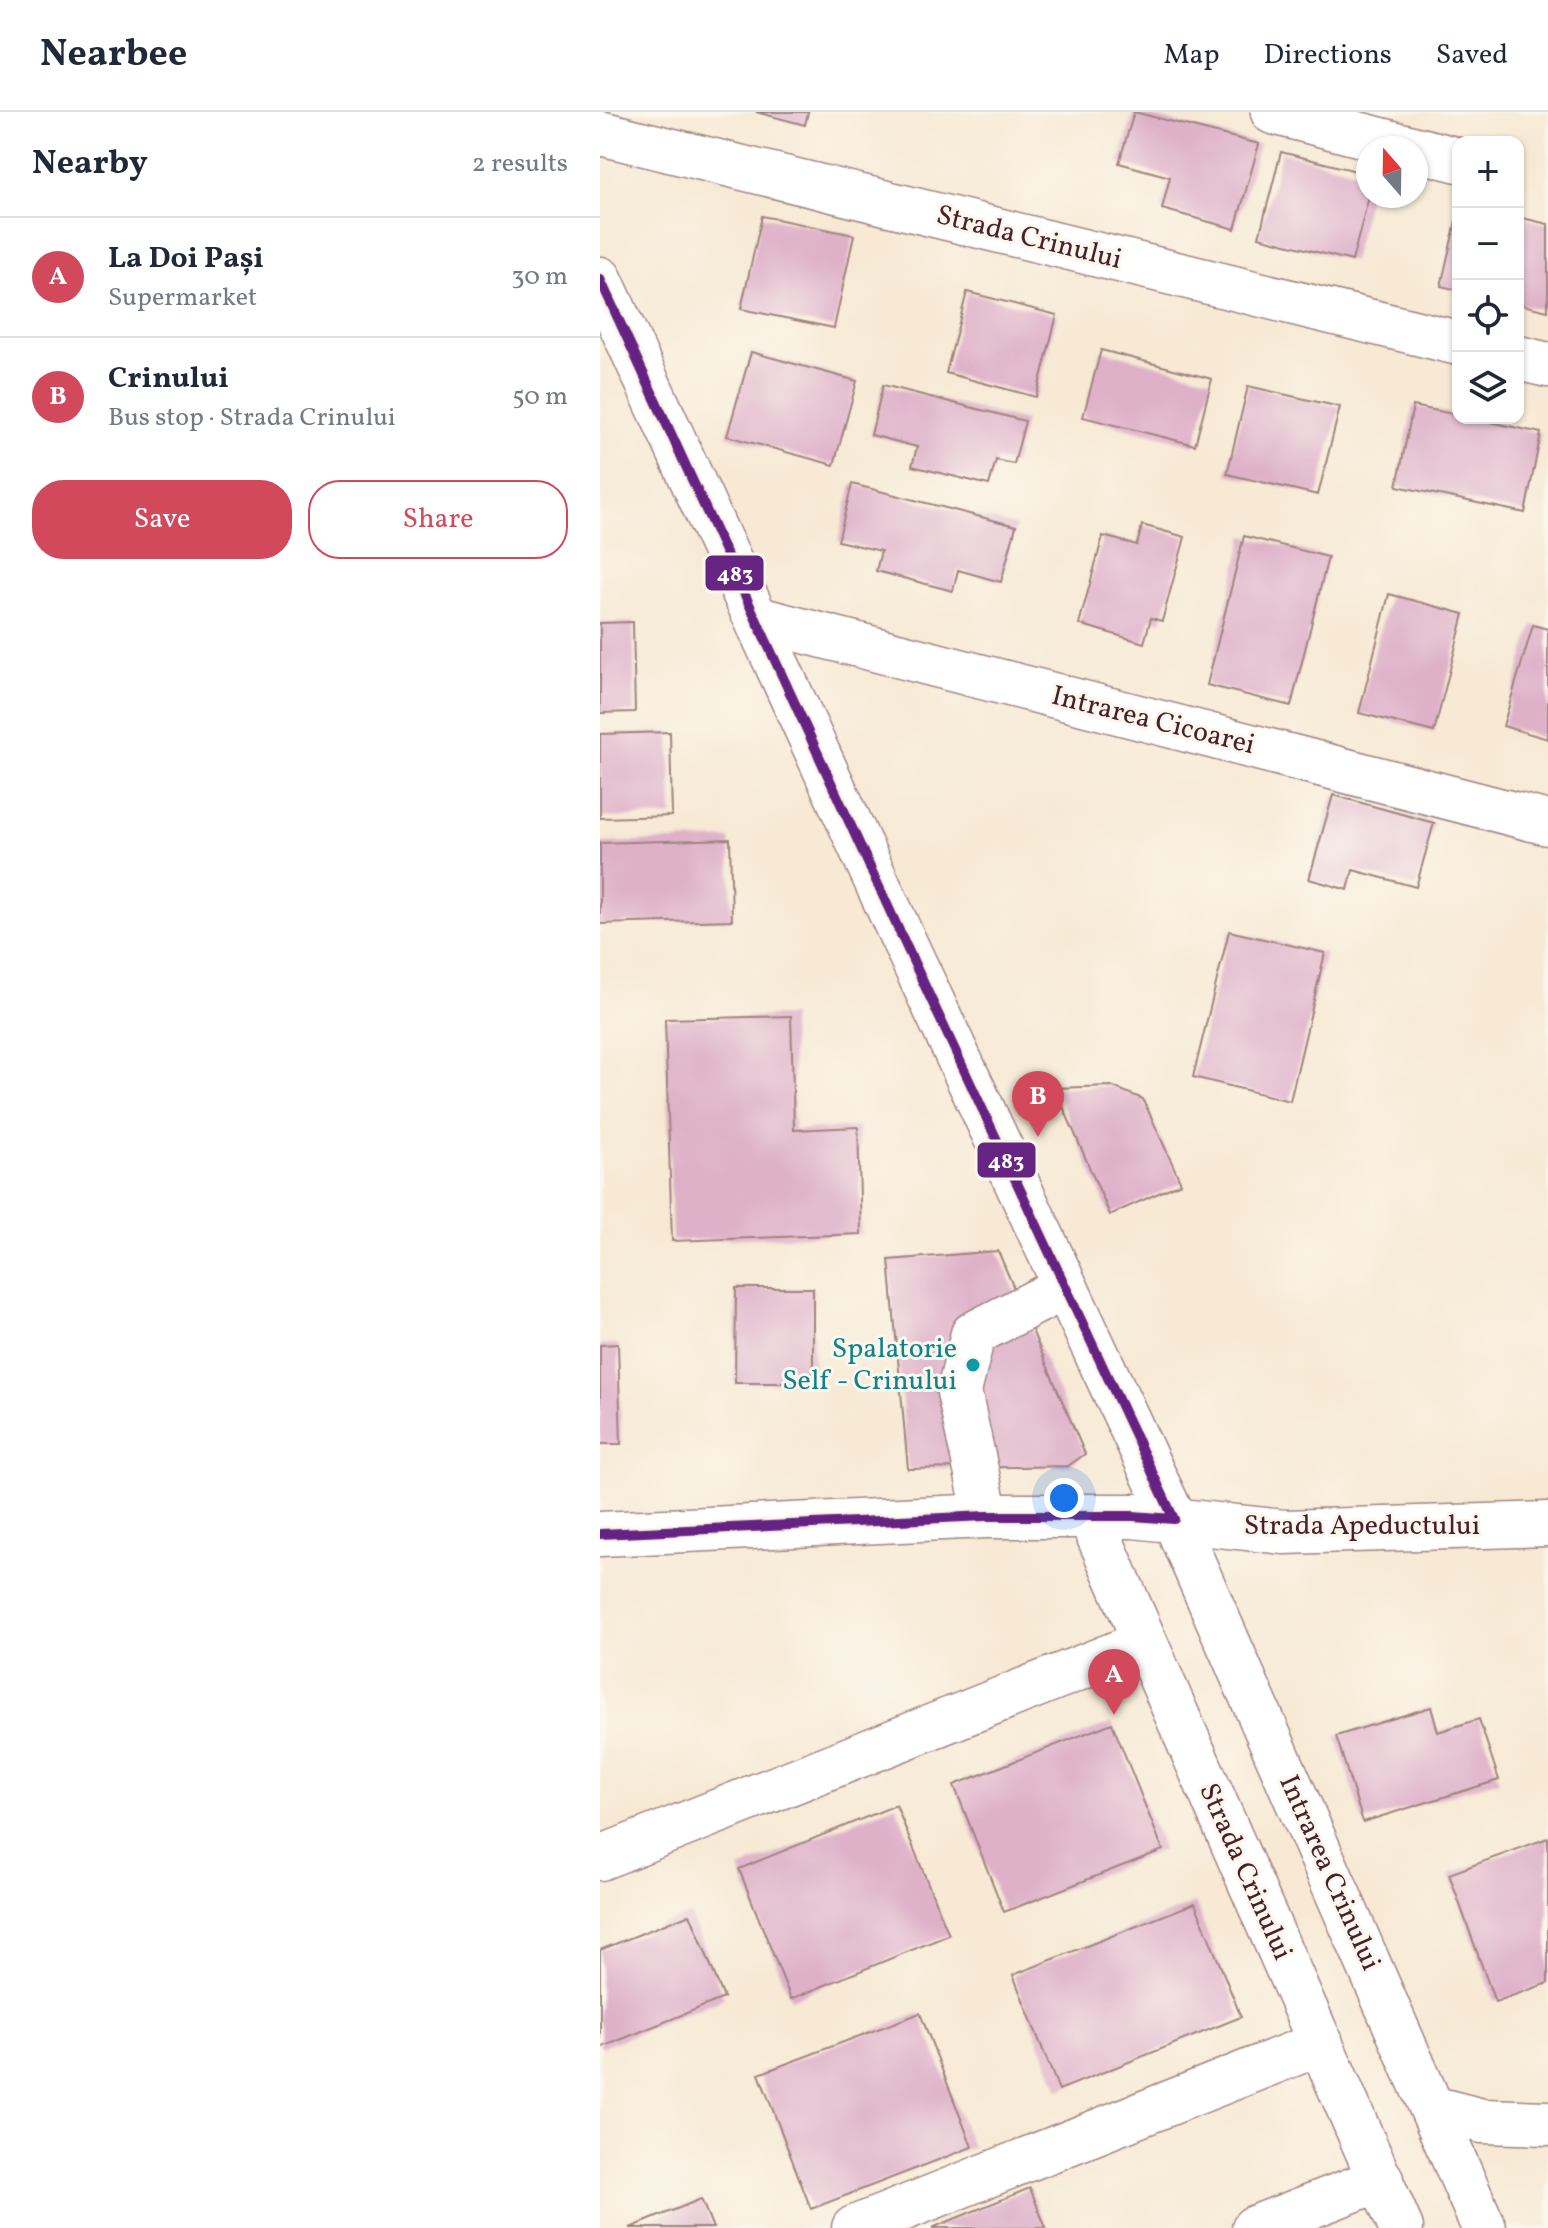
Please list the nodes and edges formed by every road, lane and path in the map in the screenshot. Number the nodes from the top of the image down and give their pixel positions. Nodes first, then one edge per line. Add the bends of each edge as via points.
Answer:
1 (1273, 112) edge
2 (600, 133) edge
3 (1367, 136) edge
4 (1428, 152) edge
5 (1452, 158) edge
6 (600, 279) edge
7 (1452, 342) edge
8 (1524, 359) edge
9 (1548, 365) edge
10 (758, 619) junction
11 (1548, 823) edge
12 (1065, 1287) junction
13 (986, 1516) junction
14 (1090, 1516) junction
15 (1174, 1519) junction
16 (1548, 1524) edge
17 (600, 1534) edge
18 (1143, 1643) junction
19 (600, 1858) edge
20 (1321, 2043) junction
21 (1432, 2108) junction
22 (1548, 2123) edge
23 (1381, 2179) junction
24 (854, 2228) edge
25 (1254, 2228) edge
26 (1401, 2228) edge
27 (1484, 2228) edge

1 - 3 street
2 - 7 street, Strada Crinului
4 - 5 street
6 - 10 street
8 - 9 street
10 - 11 street, Intrarea Cicoarei
10 - 12 street
12 - 13 street via 973,1334 959,1392
12 - 15 street
13 - 14 street, Strada Apeductului
13 - 17 street, Strada Apeductului
14 - 15 street, Strada Apeductului
14 - 18 street, Strada Crinului
15 - 16 street, Strada Apeductului via 1284,1532
15 - 21 street, Intrarea Crinului
18 - 19 street
18 - 20 street, Strada Crinului
20 - 23 street, Strada Crinului
20 - 24 street
21 - 22 street via 1482,2121
21 - 27 street, Intrarea Crinului
23 - 25 street
23 - 26 street, Strada Crinului

